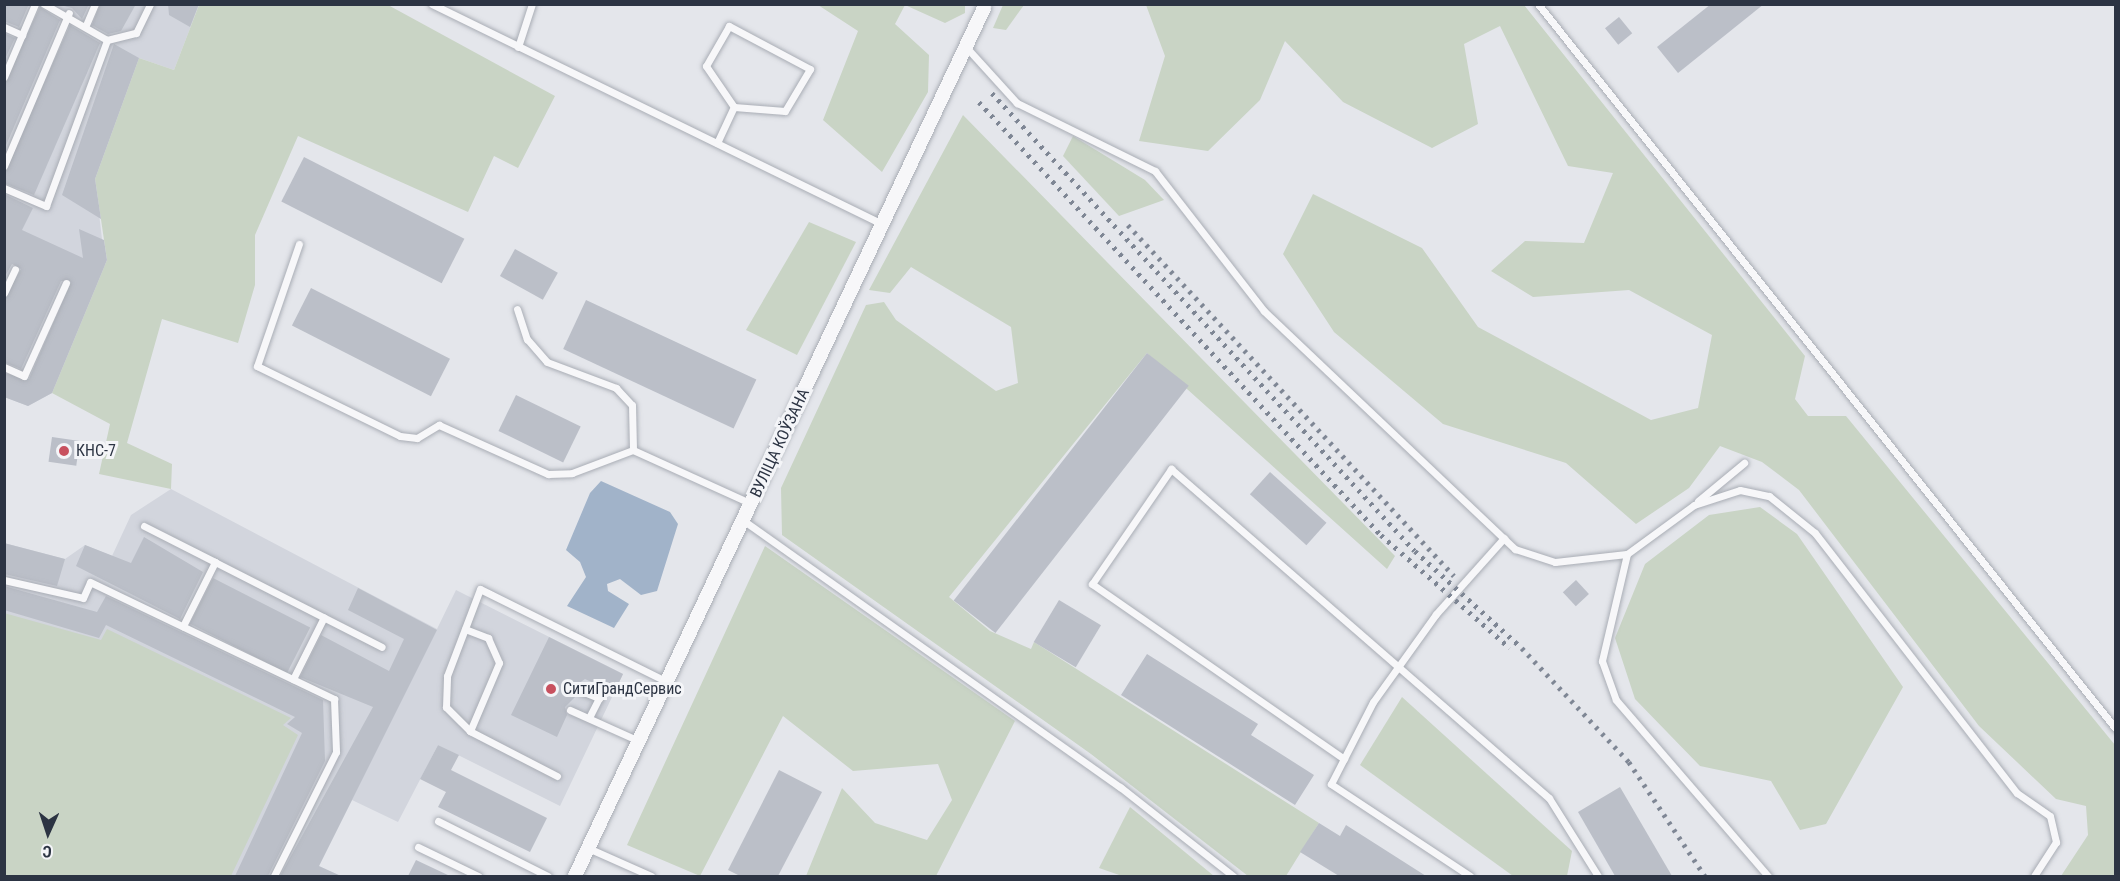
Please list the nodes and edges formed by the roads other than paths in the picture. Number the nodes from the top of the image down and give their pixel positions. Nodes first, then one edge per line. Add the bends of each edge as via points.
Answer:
1 (35, 4) edge
2 (44, 4) edge
3 (95, 4) edge
4 (150, 4) edge
5 (432, 4) edge
6 (532, 4) edge
7 (1538, 4) edge
8 (984, 6) edge
9 (69, 14) junction
10 (86, 25) junction
11 (4, 27) edge
12 (22, 35) junction
13 (107, 40) junction
14 (518, 46) junction
15 (966, 47) junction
16 (4, 76) edge
17 (734, 107) junction
18 (717, 143) junction
19 (4, 166) edge
20 (4, 188) edge
21 (882, 224) junction
22 (299, 244) dead end
23 (15, 269) dead end
24 (66, 283) dead end
25 (4, 293) edge
26 (517, 309) dead end
27 (4, 367) edge
28 (633, 450) junction
29 (1744, 463) dead end
30 (752, 504) junction
31 (1694, 505) junction
32 (744, 520) junction
33 (144, 526) dead end
34 (1504, 538) junction
35 (1627, 554) junction
36 (215, 562) junction
37 (4, 580) edge
38 (324, 617) junction
39 (183, 626) junction
40 (465, 629) junction
41 (382, 647) dead end
42 (1397, 668) junction
43 (293, 679) junction
44 (667, 682) junction
45 (579, 690) dead end
46 (570, 710) dead end
47 (589, 718) junction
48 (2115, 729) edge
49 (470, 731) junction
50 (639, 741) junction
51 (1344, 759) junction
52 (557, 776) dead end
53 (438, 821) dead end
54 (418, 847) dead end
55 (588, 848) junction
56 (274, 876) edge
57 (478, 876) edge
58 (548, 876) edge
59 (574, 876) edge
60 (651, 876) edge
61 (1233, 876) edge
62 (1470, 876) edge
63 (1598, 876) edge
64 (1768, 876) edge
65 (2034, 876) edge

1 - 12 lane
2 - 9 lane
3 - 10 lane
4 - 13 lane via 136,33
5 - 14 lane
6 - 14 lane
7 - 48 lane
8 - 15 street, ВУЛІЦА КОЎЗАНА
9 - 10 lane
9 - 19 lane
10 - 13 lane
11 - 12 lane
12 - 16 lane
13 - 20 lane via 46,206
14 - 18 lane
15 - 21 street, ВУЛІЦА КОЎЗАНА
15 - 34 lane via 1017,103 1155,171 1264,311
17 - 17 lane via 785,111 810,69 729,26 706,66
17 - 18 lane
18 - 21 lane
21 - 30 street, ВУЛІЦА КОЎЗАНА
22 - 28 lane via 257,366 400,436 417,438 439,425 548,474 572,473
23 - 25 lane
24 - 27 lane via 24,375
26 - 28 lane via 527,339 547,362 616,388 632,405
28 - 30 lane via 653,455
29 - 31 lane
30 - 32 street, ВУЛІЦА КОЎЗАНА
31 - 35 lane
31 - 65 lane via 1740,490 1769,496 1815,533 2017,793 2050,816 2056,842
32 - 44 street, ВУЛІЦА КОЎЗАНА
32 - 61 lane via 1120,787
33 - 36 lane
34 - 35 lane via 1515,549 1555,562
34 - 42 lane
35 - 64 lane via 1602,661 1616,700
36 - 38 lane
36 - 39 lane
37 - 39 lane via 82,598 90,582
38 - 41 lane
38 - 43 lane
39 - 43 lane
40 - 44 lane via 480,589
40 - 49 lane via 445,696 454,719
40 - 49 lane via 488,638 500,663
42 - 51 lane
42 - 51 lane via 1171,469 1092,584
42 - 63 lane via 1550,798
43 - 56 lane via 334,699 336,752
44 - 50 street, ВУЛІЦА КОЎЗАНА
45 - 47 lane via 599,698
46 - 47 lane
47 - 50 lane
49 - 52 lane
50 - 55 street, ВУЛІЦА КОЎЗАНА
51 - 62 lane via 1331,784
53 - 58 lane
54 - 57 lane
55 - 59 street, ВУЛІЦА КОЎЗАНА
55 - 60 lane

